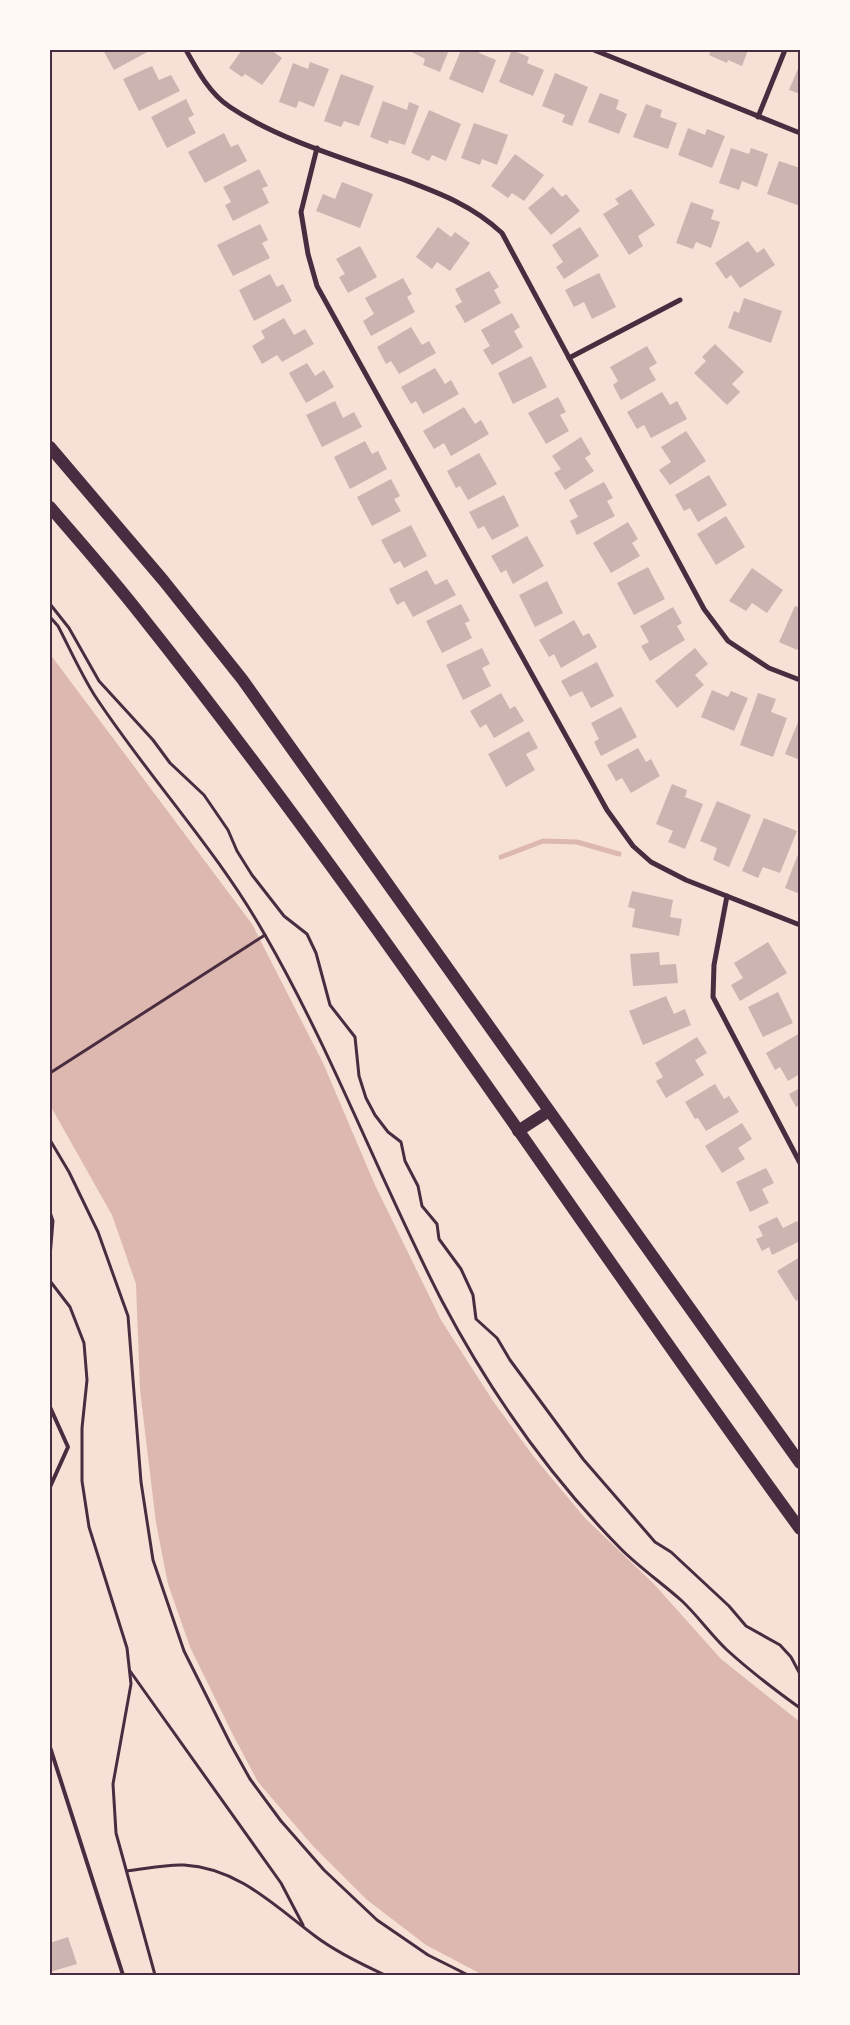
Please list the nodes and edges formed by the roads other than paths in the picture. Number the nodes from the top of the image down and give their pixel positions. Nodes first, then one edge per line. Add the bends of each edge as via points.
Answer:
1 (186, 50) edge
2 (594, 50) edge
3 (785, 50) edge
4 (758, 116) junction
5 (800, 133) edge
6 (317, 148) junction
7 (680, 300) dead end
8 (569, 358) junction
9 (50, 447) edge
10 (50, 507) edge
11 (800, 680) edge
12 (727, 896) junction
13 (800, 925) edge
14 (550, 1111) junction
15 (518, 1131) junction
16 (800, 1163) edge
17 (50, 1407) edge
18 (800, 1463) edge
19 (50, 1488) edge
20 (800, 1529) edge
21 (50, 1748) edge
22 (123, 1975) edge

1 - 6 street via 202,78 229,106 291,139
2 - 4 street
3 - 4 street
4 - 5 street
6 - 8 street via 450,197 486,218 502,233
6 - 12 street via 301,212 317,286 607,810 633,846 651,862
7 - 8 street
8 - 11 street via 704,609 728,641 769,668
9 - 14 main road via 242,679
10 - 15 main road via 227,724
12 - 13 street
12 - 16 street via 714,965 713,997
14 - 15 main road
14 - 18 main road
15 - 20 main road
17 - 19 lane via 68,1447
21 - 22 lane

